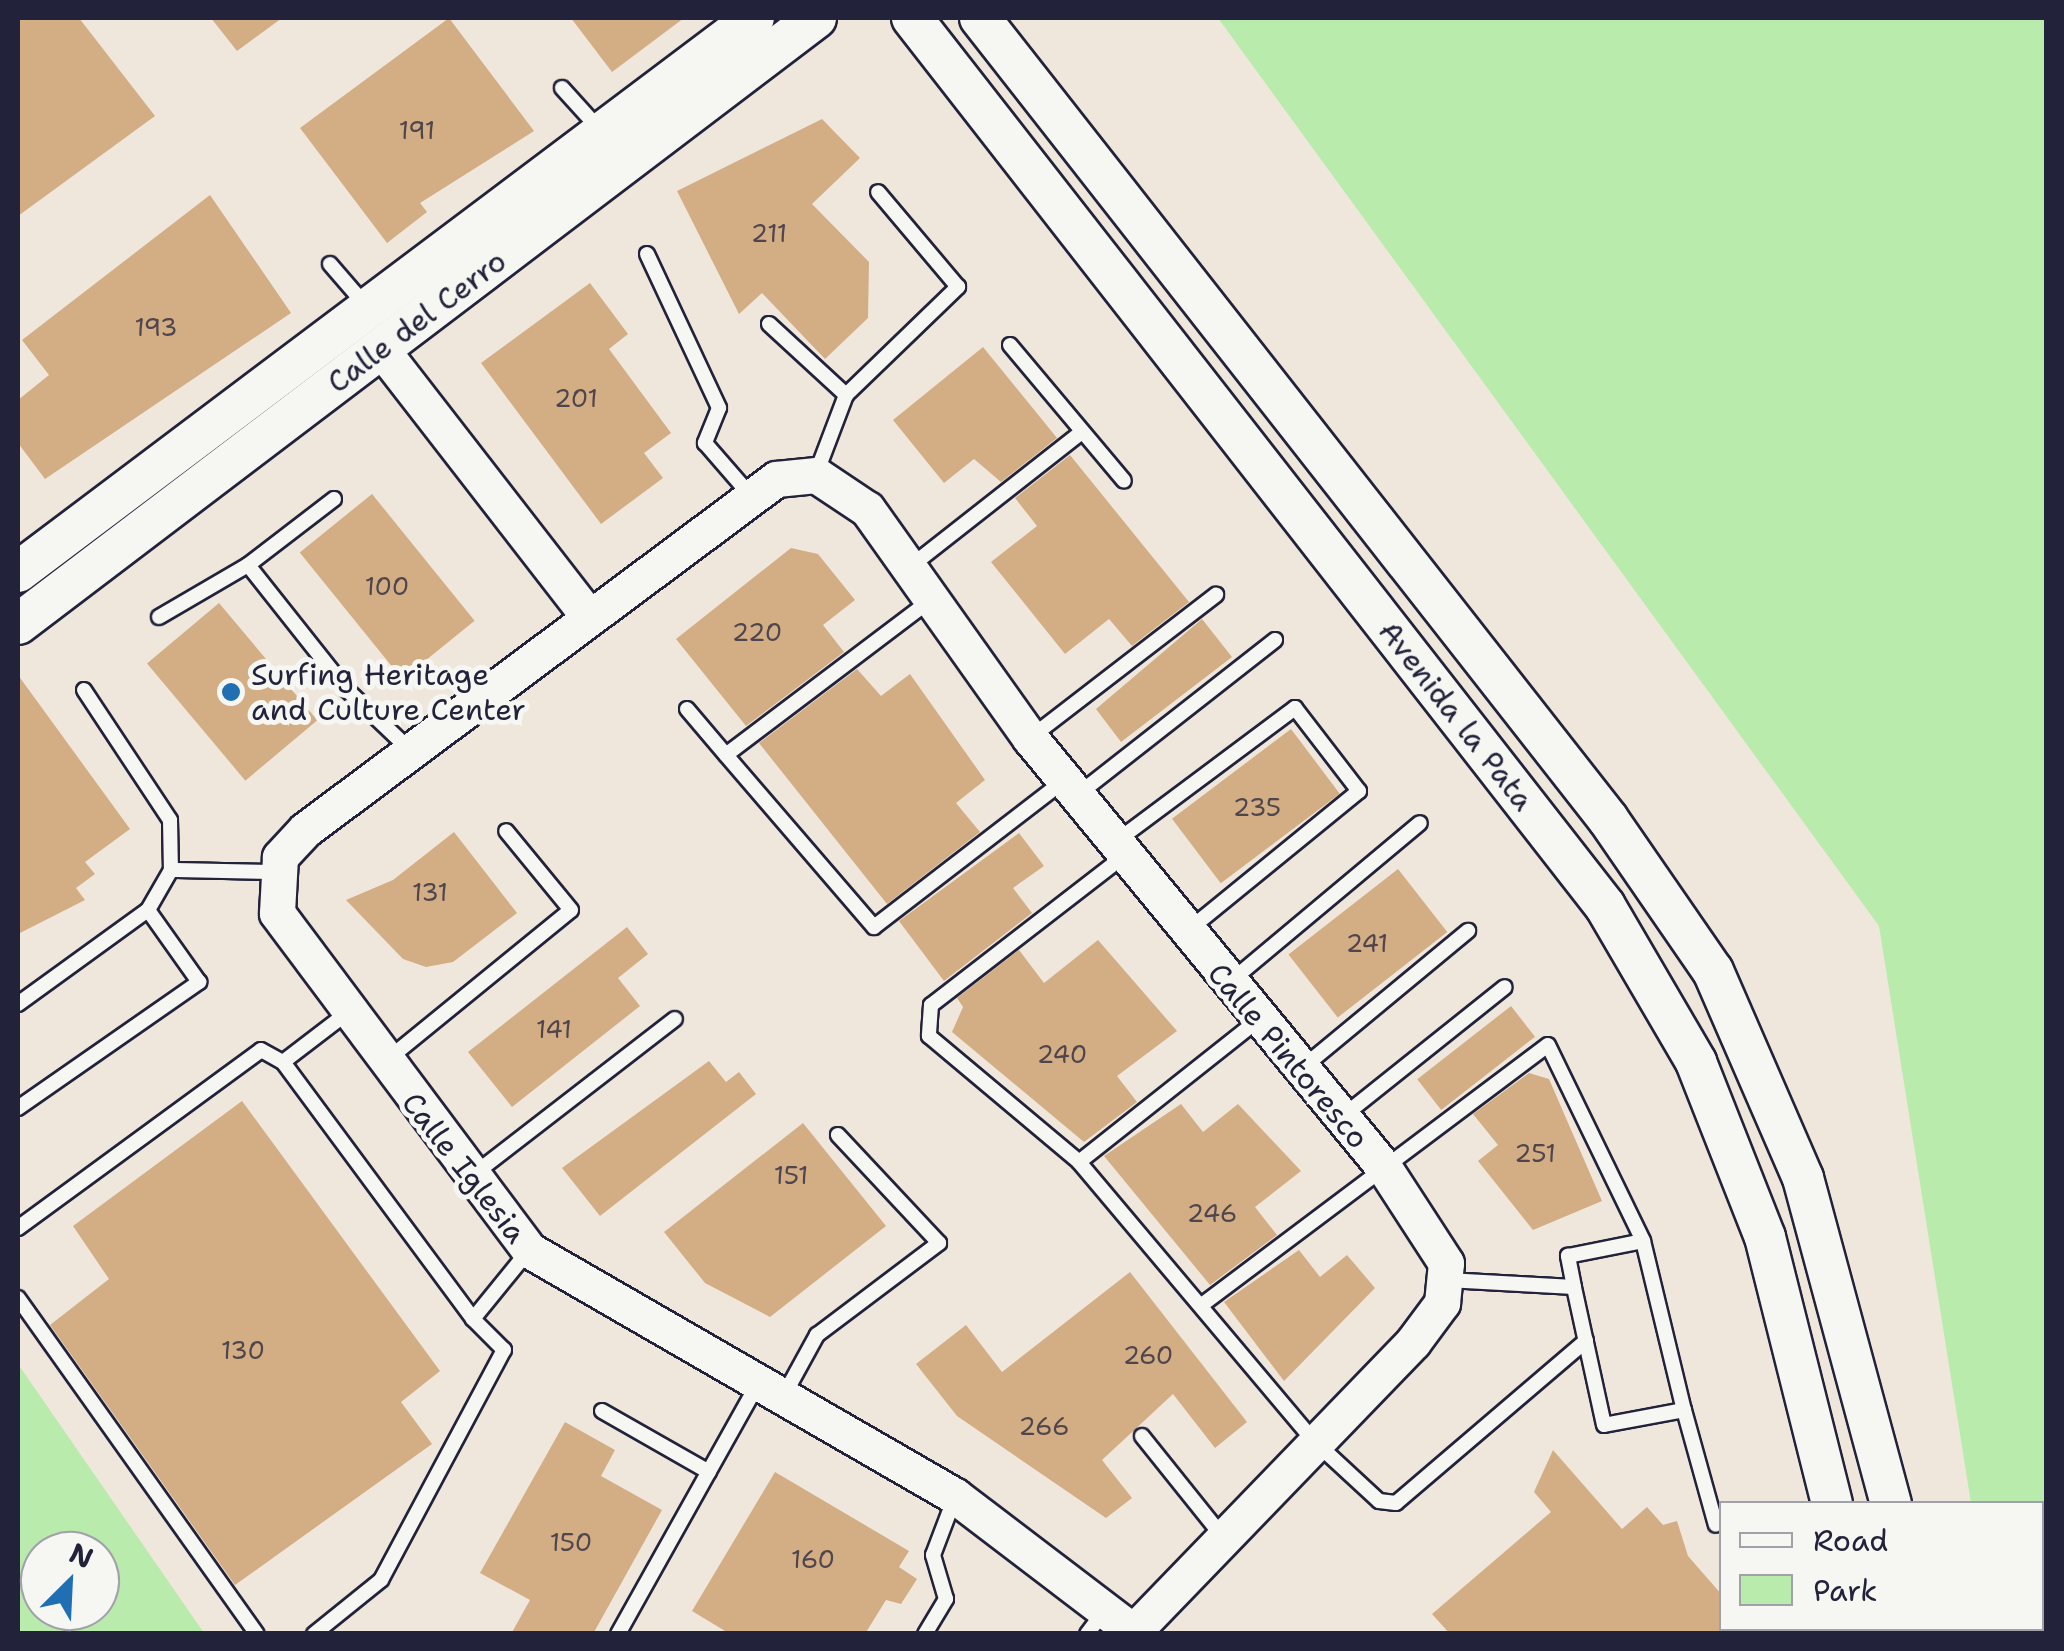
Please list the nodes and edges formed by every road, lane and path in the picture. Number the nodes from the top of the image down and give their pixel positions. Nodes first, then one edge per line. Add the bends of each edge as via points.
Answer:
1 (754, 18) edge
2 (816, 18) edge
3 (912, 18) edge
4 (980, 18) edge
5 (562, 88) dead end
6 (602, 132) junction
7 (878, 192) dead end
8 (647, 254) dead end
9 (330, 264) dead end
10 (368, 308) junction
11 (769, 324) dead end
12 (1010, 345) dead end
13 (382, 350) junction
14 (846, 395) junction
15 (1082, 432) junction
16 (816, 474) junction
17 (1124, 482) dead end
18 (752, 496) junction
19 (334, 499) dead end
20 (248, 565) junction
21 (910, 567) junction
22 (18, 572) edge
23 (1216, 595) dead end
24 (933, 598) junction
25 (159, 617) dead end
26 (588, 617) junction
27 (18, 624) edge
28 (1275, 640) dead end
29 (84, 690) dead end
30 (687, 709) dead end
31 (1030, 738) junction
32 (412, 752) junction
33 (726, 755) junction
34 (1070, 788) junction
35 (1420, 823) dead end
36 (506, 831) dead end
37 (1118, 850) junction
38 (171, 870) junction
39 (276, 872) junction
40 (148, 910) junction
41 (1468, 931) dead end
42 (1184, 934) junction
43 (1226, 984) junction
44 (1505, 987) dead end
45 (18, 1004) edge
46 (346, 1013) junction
47 (675, 1019) dead end
48 (1257, 1021) junction
49 (283, 1062) junction
50 (383, 1064) junction
51 (1300, 1069) junction
52 (18, 1108) edge
53 (1341, 1118) junction
54 (838, 1135) dead end
55 (1078, 1162) junction
56 (1385, 1169) junction
57 (468, 1178) junction
58 (18, 1228) edge
59 (1643, 1240) junction
60 (529, 1250) junction
61 (1448, 1280) junction
62 (1574, 1287) junction
63 (18, 1298) edge
64 (1202, 1304) junction
65 (474, 1319) junction
66 (1586, 1341) junction
67 (770, 1391) junction
68 (1684, 1410) junction
69 (602, 1411) dead end
70 (1142, 1436) dead end
71 (1313, 1440) junction
72 (709, 1472) junction
73 (955, 1496) junction
74 (1831, 1501) edge
75 (1889, 1501) edge
76 (1716, 1525) dead end
77 (1222, 1536) junction
78 (1097, 1620) edge
79 (1135, 1632) edge
80 (257, 1634) edge
81 (314, 1634) edge
82 (618, 1634) edge
83 (925, 1634) edge

1 - 6 main road, Calle del Cerro
2 - 13 main road, Calle del Cerro
3 - 74 main road, Avenida la Pata via 1606,906 1696,1062 1765,1237
4 - 75 main road, Avenida la Pata via 1608,819 1713,971 1802,1178
5 - 6 lane
6 - 10 main road, Calle del Cerro
7 - 14 lane via 958,288
8 - 18 lane via 718,408 705,444
9 - 10 lane
10 - 22 main road, Calle del Cerro
11 - 14 lane
12 - 15 lane
13 - 26 street
13 - 27 main road, Calle del Cerro
14 - 16 lane
15 - 17 lane
15 - 21 lane
16 - 18 street via 776,479
16 - 21 street, Calle Pintoresco via 846,488
18 - 26 street
19 - 20 lane
20 - 25 lane
20 - 32 lane via 347,690
21 - 24 street, Calle Pintoresco
23 - 31 lane
24 - 31 street, Calle Pintoresco
24 - 33 lane
26 - 32 street
28 - 34 lane
29 - 38 lane via 170,820
30 - 33 lane
31 - 34 street, Calle Pintoresco
32 - 39 street via 305,830
33 - 34 lane via 874,926
34 - 37 street, Calle Pintoresco
35 - 43 lane
36 - 50 lane via 571,910
37 - 42 street, Calle Pintoresco
37 - 42 lane via 1295,708 1358,791
37 - 55 lane via 932,1005 929,1036
38 - 39 lane
38 - 40 lane
39 - 46 street, Calle Iglesia via 283,926
40 - 45 lane
40 - 52 lane via 199,982
41 - 51 lane
42 - 43 street, Calle Pintoresco
43 - 48 street, Calle Pintoresco
44 - 53 lane
46 - 49 lane
46 - 50 street, Calle Iglesia
47 - 57 lane
48 - 51 street, Calle Pintoresco
48 - 55 lane
49 - 58 lane via 261,1050
49 - 65 lane
50 - 57 street, Calle Iglesia
51 - 53 street, Calle Pintoresco
53 - 56 street, Calle Pintoresco
54 - 67 lane via 939,1244 817,1335
55 - 64 lane
56 - 59 lane via 1548,1045
56 - 61 street, Calle Pintoresco via 1434,1235
56 - 64 lane
57 - 60 street, Calle Iglesia
59 - 62 lane via 1568,1256
59 - 68 lane
60 - 65 lane
60 - 67 street, Calle Iglesia
61 - 62 lane
61 - 71 street via 1421,1333
62 - 66 lane
63 - 80 lane
64 - 71 lane
65 - 81 lane via 504,1350 381,1580
66 - 68 lane via 1604,1424
66 - 71 lane via 1396,1502 1367,1493
67 - 72 lane
67 - 73 street, Calle Iglesia
68 - 76 lane
69 - 72 lane
70 - 77 lane
71 - 77 street
72 - 82 lane
73 - 78 street, Calle Iglesia
73 - 83 lane via 933,1555 946,1600
77 - 79 street
78 - 79 street, Calle Iglesia

